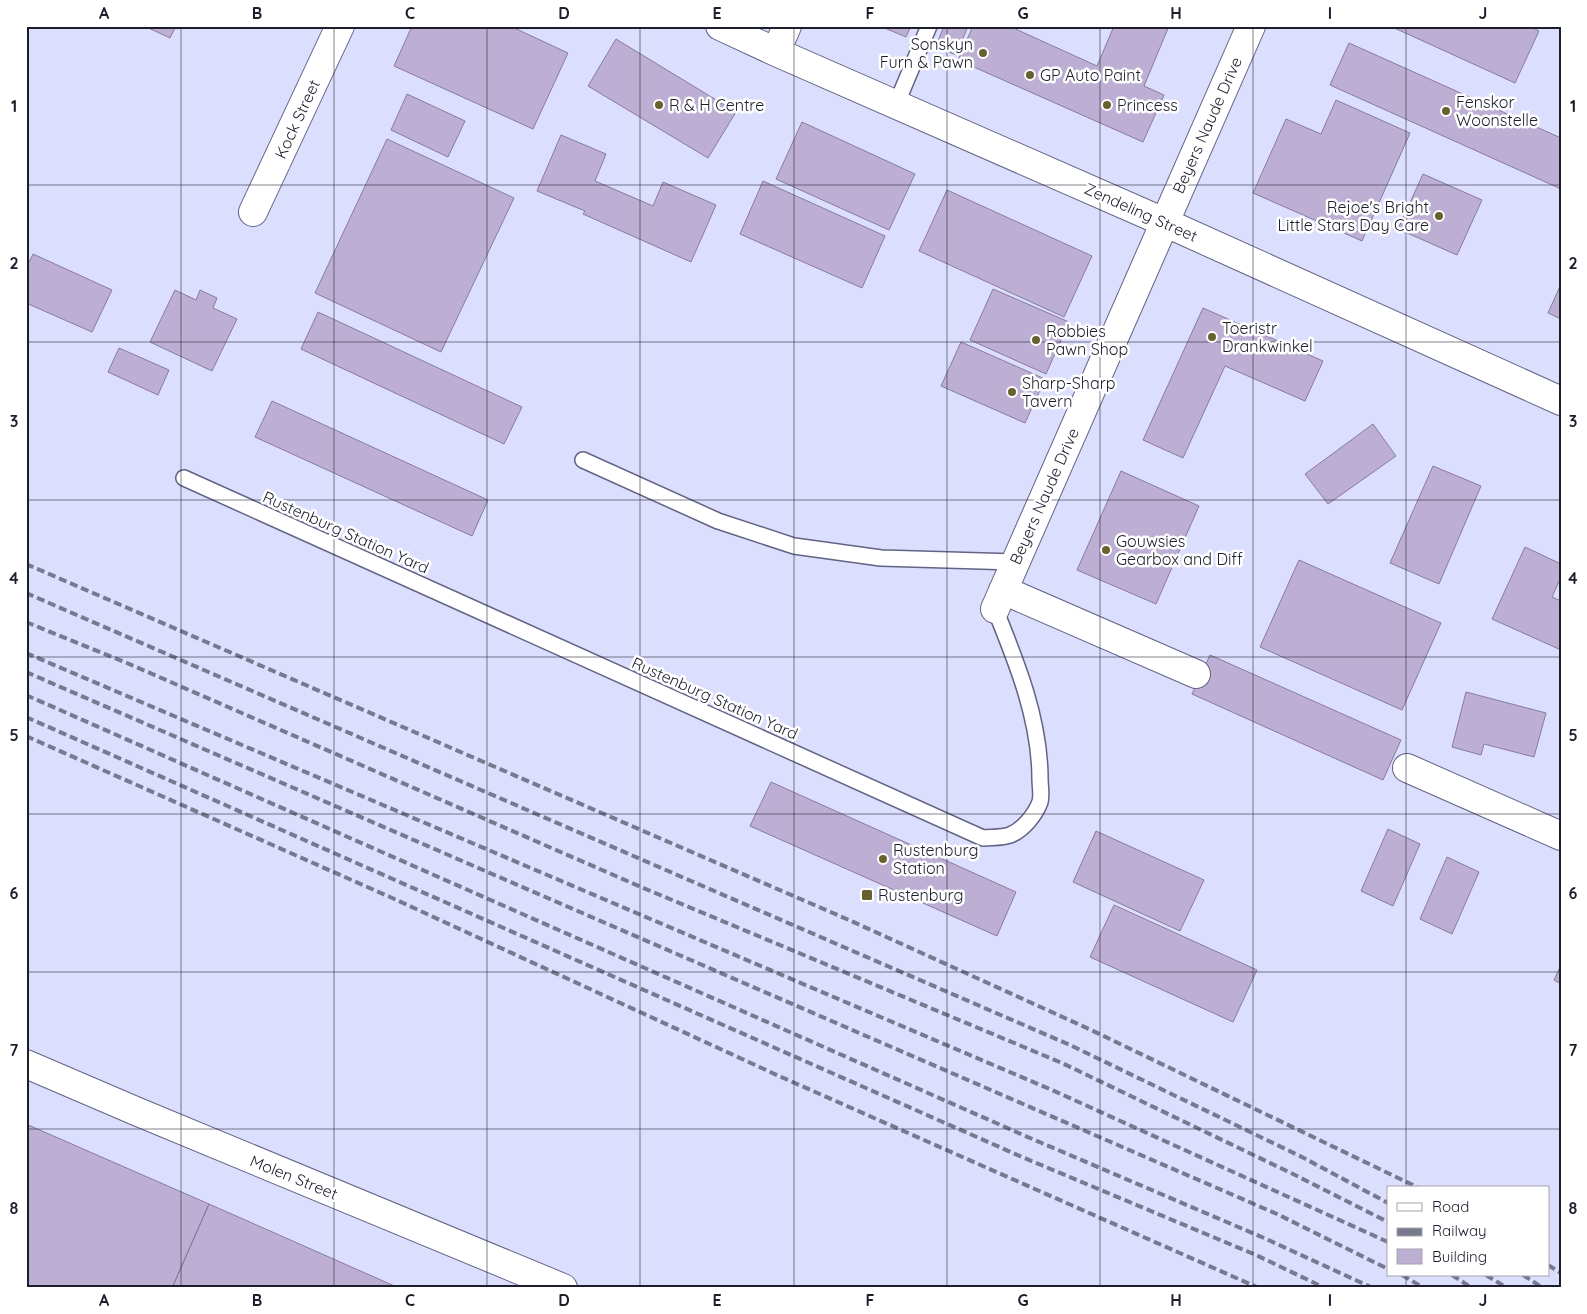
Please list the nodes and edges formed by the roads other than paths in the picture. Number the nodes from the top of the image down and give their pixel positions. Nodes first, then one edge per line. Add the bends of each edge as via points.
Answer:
1 (340, 26) edge
2 (720, 26) edge
3 (787, 26) edge
4 (928, 26) edge
5 (1251, 26) edge
6 (776, 52) junction
7 (896, 105) junction
8 (253, 212) dead end
9 (1164, 222) junction
10 (1561, 401) edge
11 (582, 460) dead end
12 (184, 478) dead end
13 (1015, 562) junction
14 (999, 600) junction
15 (1196, 674) dead end
16 (1407, 768) dead end
17 (1561, 836) edge
18 (26, 1064) edge
19 (563, 1288) edge

1 - 8 street, Kock Street
2 - 6 street, Zendeling Street
3 - 6 street
4 - 7 lane
5 - 9 street, Beyers Naude Drive
6 - 7 street, Zendeling Street
7 - 9 street, Zendeling Street
9 - 10 street, Zendeling Street
9 - 13 street, Beyers Naude Drive
11 - 13 lane via 718,521 794,546 881,558
12 - 14 lane, Rustenburg Station Yard via 983,838 1009,836 1027,824 1040,801 1040,764 1035,728
13 - 14 street, Beyers Naude Drive
14 - 15 street
16 - 17 street
18 - 19 street, Molen Street

